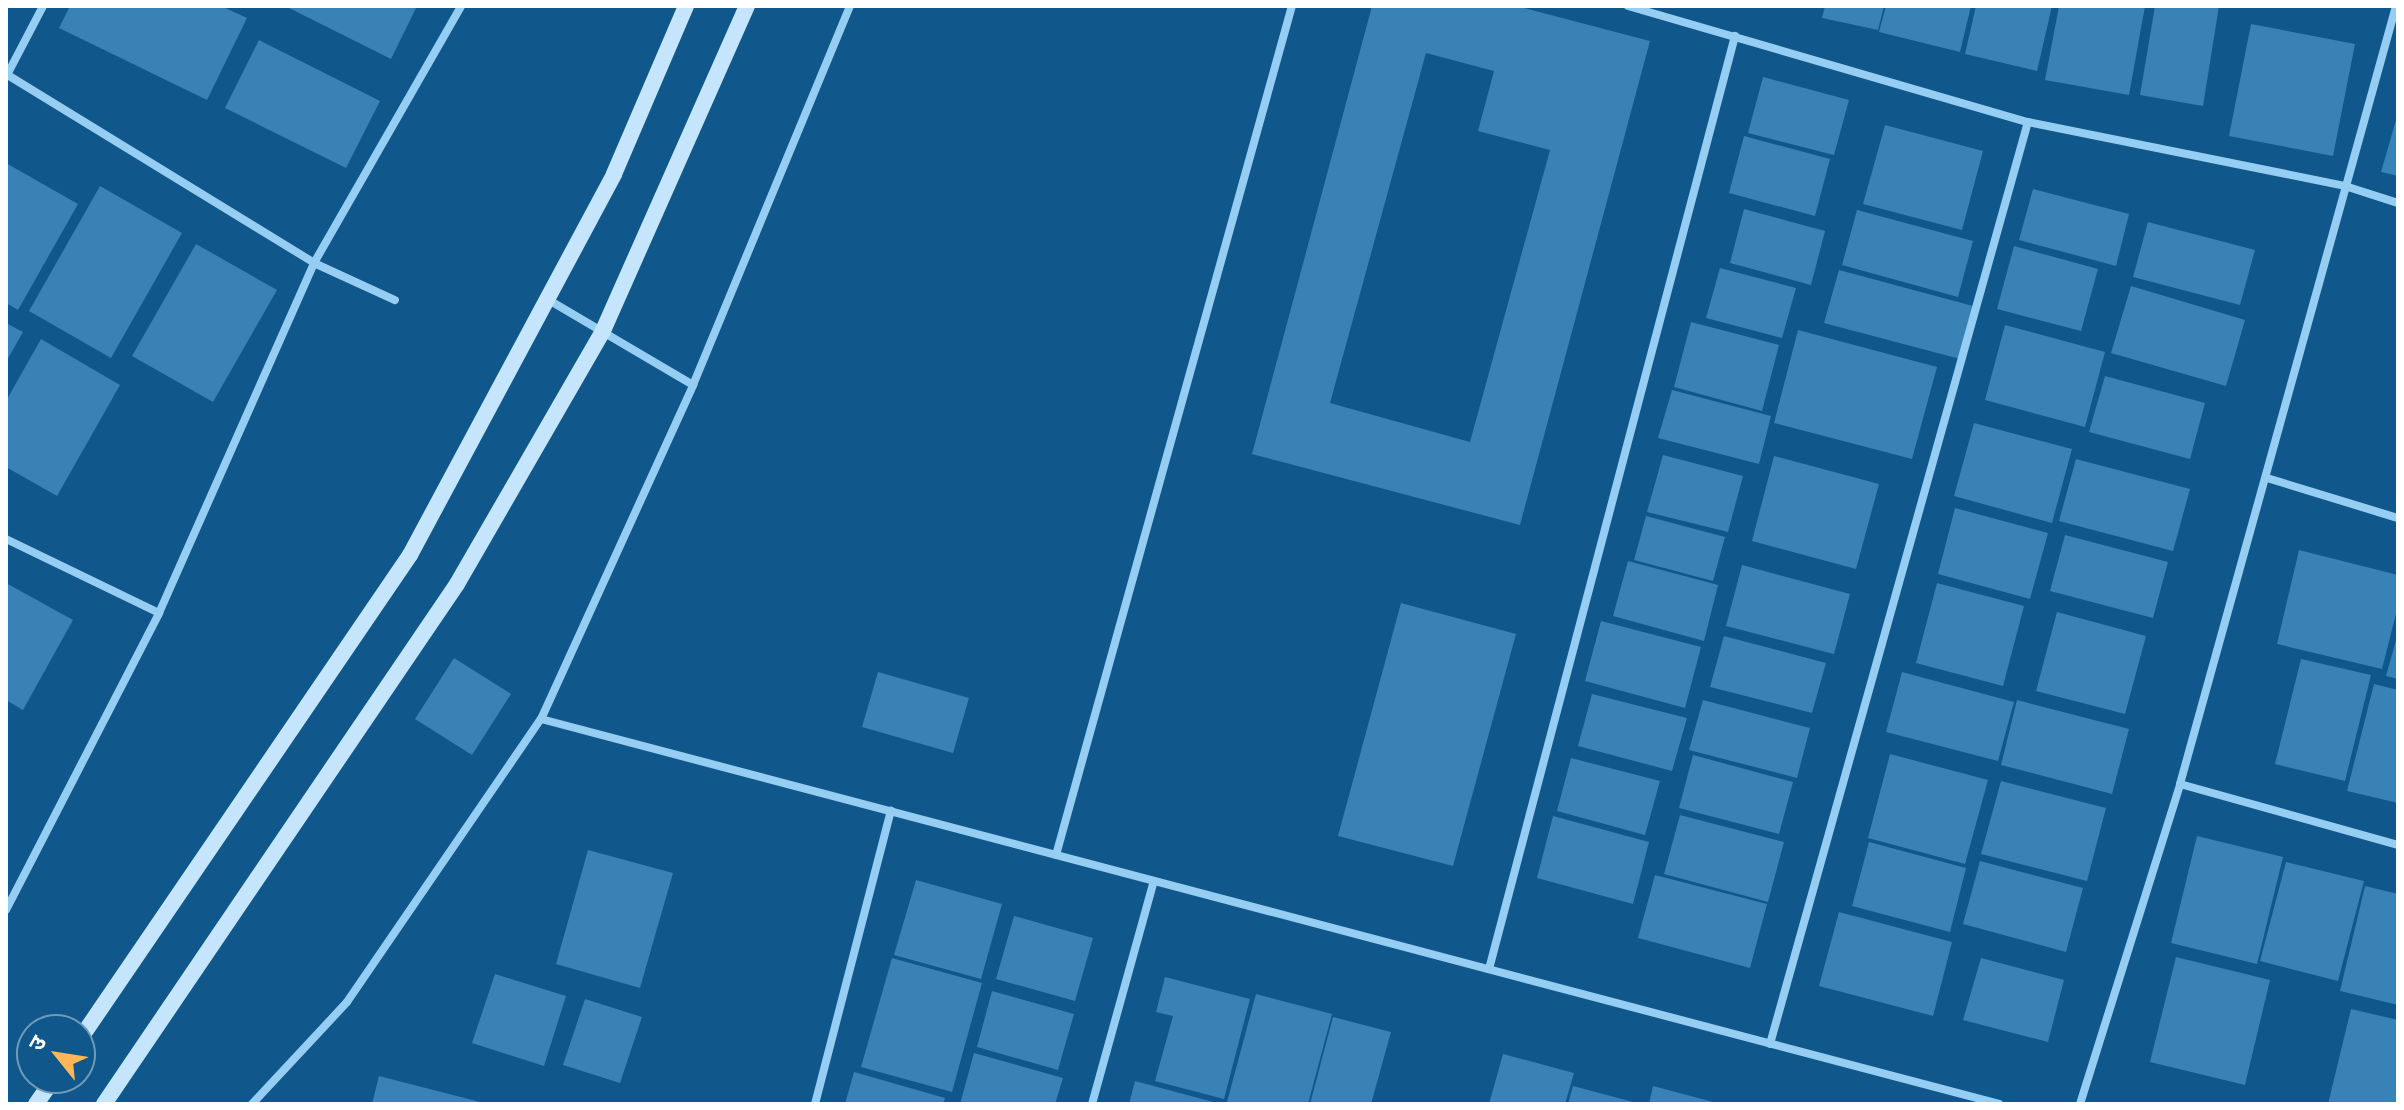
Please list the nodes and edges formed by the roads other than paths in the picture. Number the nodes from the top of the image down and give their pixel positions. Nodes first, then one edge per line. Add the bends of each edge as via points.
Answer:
1 (43, 6) edge
2 (461, 6) edge
3 (686, 6) edge
4 (747, 6) edge
5 (850, 6) edge
6 (1292, 6) edge
7 (1628, 6) edge
8 (2396, 6) edge
9 (1735, 36) junction
10 (7, 74) edge
11 (2028, 122) junction
12 (2345, 186) junction
13 (2398, 203) edge
14 (314, 263) junction
15 (547, 299) junction
16 (395, 300) dead end
17 (602, 333) junction
18 (693, 385) junction
19 (2267, 478) junction
20 (2398, 518) edge
21 (6, 539) edge
22 (159, 613) junction
23 (541, 719) junction
24 (2180, 784) junction
25 (891, 811) junction
26 (2398, 845) edge
27 (1056, 855) junction
28 (1154, 881) junction
29 (6, 910) edge
30 (1489, 969) junction
31 (96, 1016) edge
32 (1770, 1044) junction
33 (104, 1104) edge
34 (252, 1104) edge
35 (815, 1104) edge
36 (1092, 1104) edge
37 (1999, 1104) edge
38 (2080, 1104) edge

1 - 10 street
2 - 14 street
3 - 15 main road via 614,174
4 - 17 main road
5 - 18 street
6 - 27 street
7 - 9 street
8 - 12 street
9 - 11 street
9 - 30 street
10 - 14 street
11 - 12 street
11 - 32 street
12 - 13 street
12 - 19 street
14 - 16 street
14 - 22 street
15 - 17 street
15 - 31 main road via 410,555
17 - 18 street
17 - 33 main road via 457,584
18 - 23 street
19 - 20 street
19 - 24 street
21 - 22 street
22 - 29 street
23 - 25 street
23 - 34 street via 347,1002
24 - 26 street
24 - 38 street
25 - 27 street
25 - 35 street
27 - 28 street
28 - 30 street
28 - 36 street
30 - 32 street
32 - 37 street

